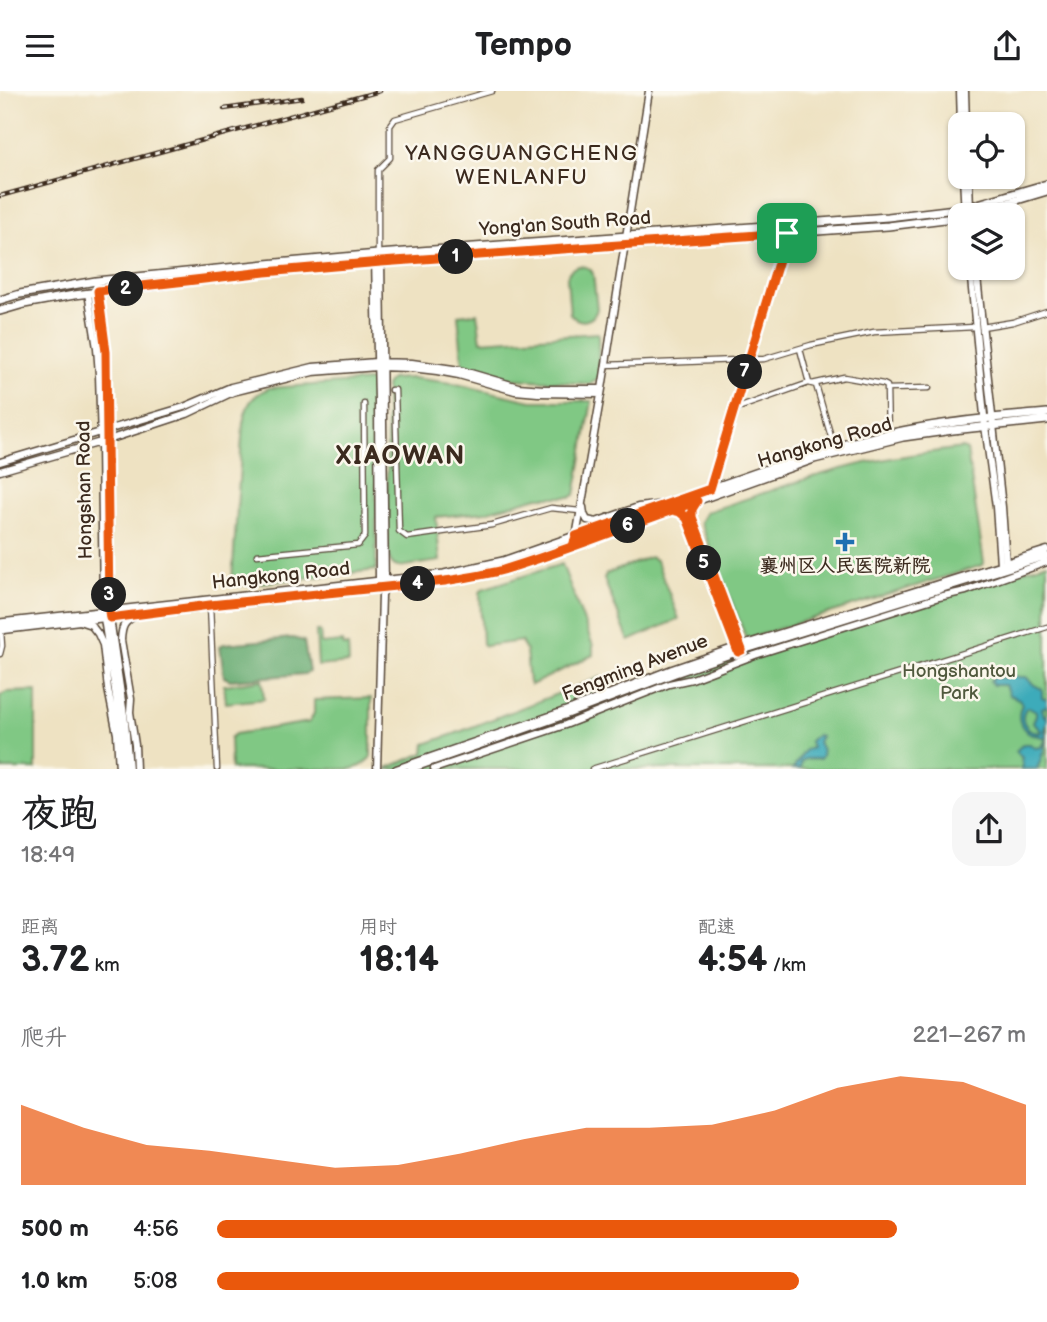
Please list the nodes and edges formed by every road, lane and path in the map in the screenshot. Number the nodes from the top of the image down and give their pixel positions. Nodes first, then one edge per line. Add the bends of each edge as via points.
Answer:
1 (492, 91) edge
2 (649, 91) edge
3 (962, 91) edge
4 (961, 112) edge
5 (965, 112) edge
6 (1047, 184) edge
7 (1047, 191) edge
8 (995, 203) edge
9 (1003, 203) edge
10 (948, 214) edge
11 (948, 216) edge
12 (787, 233) junction
13 (626, 240) junction
14 (378, 257) junction
15 (972, 280) edge
16 (976, 280) edge
17 (96, 281) junction
18 (98, 291) junction
19 (88, 293) junction
20 (0, 300) edge
21 (1, 311) edge
22 (1047, 311) edge
23 (978, 327) junction
24 (800, 349) junction
25 (749, 359) junction
26 (380, 364) junction
27 (606, 365) junction
28 (810, 383) junction
29 (929, 388) dead end
30 (887, 389) junction
31 (391, 390) dead end
32 (602, 391) junction
33 (364, 404) dead end
34 (734, 409) junction
35 (1047, 413) edge
36 (1047, 420) edge
37 (988, 422) junction
38 (108, 431) junction
39 (888, 434) junction
40 (103, 438) junction
41 (834, 447) junction
42 (0, 463) edge
43 (0, 471) edge
44 (710, 489) junction
45 (582, 498) junction
46 (697, 501) junction
47 (669, 507) junction
48 (580, 511) junction
49 (576, 536) junction
50 (573, 546) junction
51 (1047, 550) edge
52 (257, 555) dead end
53 (1047, 556) edge
54 (1047, 562) edge
55 (1003, 566) junction
56 (382, 586) junction
57 (210, 605) junction
58 (106, 615) junction
59 (135, 615) junction
60 (79, 621) junction
61 (0, 623) edge
62 (1047, 627) edge
63 (0, 630) edge
64 (739, 649) junction
65 (0, 654) edge
66 (584, 706) junction
67 (119, 769) edge
68 (127, 769) edge
69 (135, 769) edge
70 (217, 769) edge
71 (377, 769) edge
72 (396, 769) edge
73 (411, 769) edge
74 (434, 769) edge
75 (592, 769) edge

1 - 14 street via 395,119 390,126 390,158 378,170
2 - 13 street
3 - 4 street
3 - 5 street
6 - 8 main road, Yong'an South Road
7 - 9 main road, Yong'an South Road
10 - 13 main road, Yong'an South Road
11 - 12 main road, Yong'an South Road via 888,226
12 - 13 main road, Yong'an South Road
12 - 25 street
13 - 14 main road, Yong'an South Road
13 - 27 street
14 - 17 main road, Yong'an South Road
14 - 18 main road, Yong'an South Road
14 - 26 street
15 - 23 street
16 - 23 street
17 - 18 street, Hongshan Road
17 - 20 main road, Yong'an South Road
18 - 19 main road, Yong'an South Road
18 - 38 street, Hongshan Road via 106,352
19 - 21 main road, Yong'an South Road
19 - 40 street, Hongshan Road
22 - 23 street
23 - 24 street via 874,333
23 - 37 street
24 - 25 street
24 - 28 street
25 - 27 street
25 - 34 street
26 - 32 street via 437,371 515,391
26 - 38 street via 313,367 231,387
26 - 40 street via 313,372 233,392 187,414
26 - 56 street
27 - 32 street
28 - 30 street via 844,377 883,384
28 - 34 street
28 - 41 street via 816,385
29 - 30 street
30 - 39 street
31 - 48 street via 395,390 398,531 407,537 492,525 551,508
32 - 45 street
33 - 52 street via 365,535 358,545
34 - 44 street
35 - 37 main road, Hangkong Road
36 - 37 main road, Hangkong Road
37 - 39 main road, Hangkong Road via 952,422
37 - 46 main road, Hangkong Road via 860,446
37 - 55 street
38 - 40 street, Hongshan Road
39 - 41 main road, Hangkong Road
40 - 42 street
40 - 43 street
40 - 58 street, Hongshan Road
41 - 44 main road, Hangkong Road
44 - 47 main road, Hangkong Road
45 - 47 street via 587,520 596,522 638,507
45 - 48 street
46 - 47 main road, Hangkong Road
46 - 64 street via 692,517
47 - 49 main road, Hangkong Road
47 - 50 main road, Hangkong Road
47 - 64 street via 687,518
48 - 49 street
49 - 50 street
49 - 56 main road, Hangkong Road via 503,561
50 - 56 main road, Hangkong Road via 503,570
51 - 55 street, Fengming Avenue
53 - 55 street, Fengming Avenue
54 - 74 street via 669,684
55 - 64 street, Fengming Avenue
56 - 57 main road, Hangkong Road
56 - 58 main road, Hangkong Road
56 - 71 street
57 - 59 main road, Hangkong Road
57 - 70 street
58 - 59 main road, Hangkong Road
58 - 60 main road, Hangkong Road
58 - 61 main road, Hangkong Road
58 - 68 street, Hongshan Road
59 - 69 street via 125,622 121,640 131,699
60 - 63 main road, Hangkong Road
60 - 67 street via 91,625 103,645
62 - 75 street
63 - 65 street
64 - 66 street, Fengming Avenue via 672,669
66 - 72 street, Fengming Avenue
66 - 73 street, Fengming Avenue

